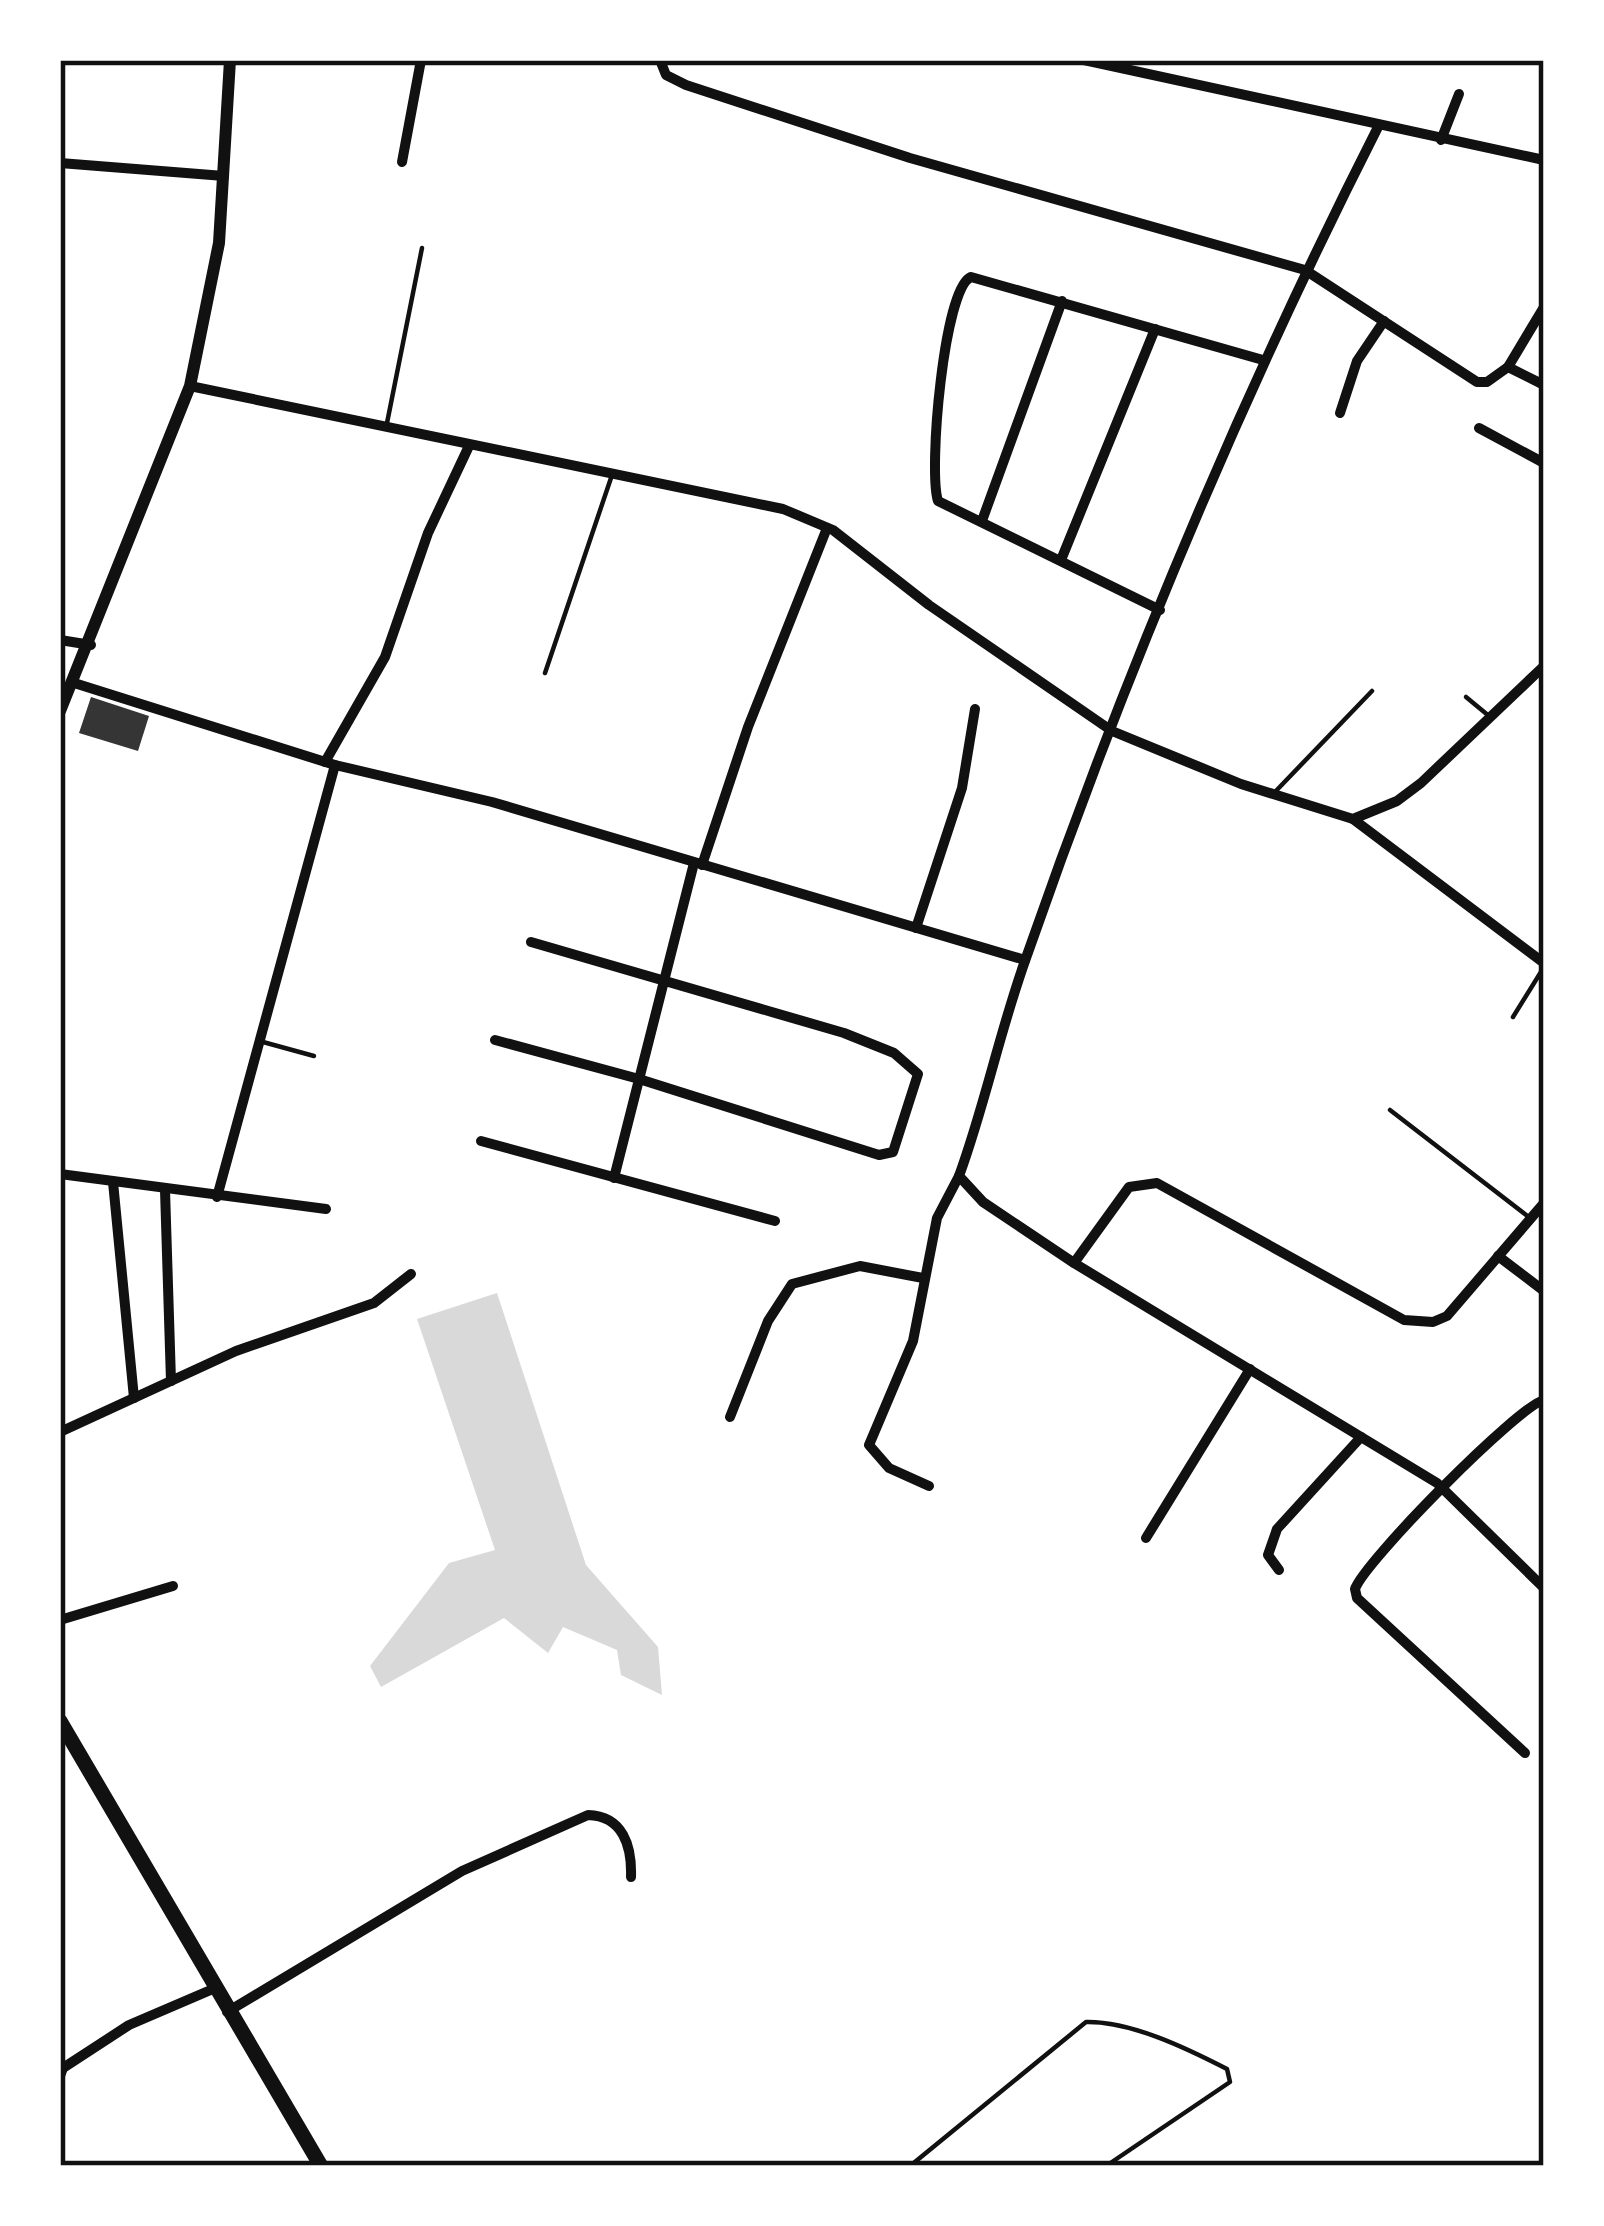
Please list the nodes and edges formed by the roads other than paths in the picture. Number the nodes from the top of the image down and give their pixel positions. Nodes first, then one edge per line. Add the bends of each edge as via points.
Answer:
1 (230, 60) edge
2 (421, 60) edge
3 (661, 60) edge
4 (1084, 60) edge
5 (1459, 94) dead end
6 (1378, 127) junction
7 (1441, 140) junction
8 (1544, 160) edge
9 (402, 162) dead end
10 (60, 163) edge
11 (224, 176) junction
12 (422, 248) dead end
13 (1305, 270) junction
14 (1062, 302) junction
15 (1544, 307) edge
16 (1384, 321) junction
17 (1155, 329) junction
18 (1263, 360) junction
19 (1508, 368) junction
20 (1544, 385) edge
21 (190, 386) junction
22 (1340, 413) dead end
23 (1479, 428) dead end
24 (386, 429) junction
25 (470, 446) junction
26 (1544, 463) edge
27 (612, 475) junction
28 (983, 518) junction
29 (826, 528) junction
30 (1061, 560) junction
31 (1160, 610) junction
32 (60, 640) edge
33 (91, 645) junction
34 (1544, 666) edge
35 (545, 673) dead end
36 (70, 682) junction
37 (1372, 691) dead end
38 (1466, 697) dead end
39 (975, 710) dead end
40 (60, 711) edge
41 (1489, 716) junction
42 (1112, 731) junction
43 (330, 764) junction
44 (1273, 794) junction
45 (1353, 819) junction
46 (698, 864) junction
47 (916, 928) junction
48 (531, 942) dead end
49 (1025, 960) junction
50 (1544, 965) edge
51 (666, 980) junction
52 (1514, 1017) dead end
53 (495, 1040) dead end
54 (263, 1042) junction
55 (314, 1056) dead end
56 (639, 1079) junction
57 (1390, 1110) dead end
58 (481, 1141) dead end
59 (60, 1174) edge
60 (959, 1176) junction
61 (614, 1178) junction
62 (113, 1182) junction
63 (165, 1190) junction
64 (218, 1197) junction
65 (1544, 1203) edge
66 (326, 1209) dead end
67 (1530, 1218) junction
68 (776, 1221) dead end
69 (1498, 1256) junction
70 (1074, 1263) junction
71 (411, 1274) dead end
72 (923, 1278) junction
73 (1544, 1291) edge
74 (1250, 1369) junction
75 (171, 1381) junction
76 (134, 1398) junction
77 (1544, 1400) edge
78 (730, 1417) dead end
79 (60, 1432) edge
80 (1361, 1437) junction
81 (929, 1486) dead end
82 (1443, 1490) junction
83 (1147, 1538) dead end
84 (1279, 1570) dead end
85 (173, 1586) dead end
86 (1544, 1588) edge
87 (60, 1620) edge
88 (60, 1721) edge
89 (1525, 1754) dead end
90 (631, 1877) dead end
91 (214, 1989) junction
92 (227, 2012) junction
93 (60, 2076) edge
94 (321, 2166) edge
95 (910, 2166) edge
96 (1106, 2166) edge

1 - 11 street
2 - 9 street
3 - 13 street via 675,82 708,93
4 - 6 street
5 - 7 street
6 - 7 street
6 - 13 street
7 - 8 street
10 - 11 street
11 - 21 street
12 - 24 lane
13 - 16 street
13 - 18 street
14 - 17 street
14 - 28 street
14 - 28 street via 971,277 955,291 935,489 938,501
15 - 19 street
16 - 19 street via 1477,382
16 - 22 street via 1357,361
17 - 18 street
17 - 30 street
18 - 31 street
19 - 20 street
21 - 24 street
21 - 33 street
23 - 26 street
24 - 25 street
25 - 27 street
25 - 43 street via 428,533 385,657
27 - 29 street via 783,508
27 - 35 lane
28 - 30 street
29 - 42 street
29 - 46 street
30 - 31 street
31 - 42 street
32 - 33 street
33 - 36 street
34 - 41 street
36 - 40 street
36 - 43 street
37 - 44 lane
38 - 41 lane
39 - 47 street via 962,788
41 - 45 street via 1421,783
42 - 44 street
42 - 49 street
43 - 46 street
43 - 54 street
44 - 45 street
45 - 50 street
46 - 47 street
46 - 51 street
47 - 49 street
48 - 51 street
49 - 60 street
50 - 52 lane
51 - 56 street
51 - 56 street via 871,1042 909,1063 918,1074 915,1092 893,1152 879,1155
53 - 56 street
54 - 55 lane
54 - 64 street
56 - 61 street
57 - 67 lane
58 - 61 street
59 - 62 street
60 - 70 street via 983,1202
60 - 72 street via 937,1218
61 - 68 street
62 - 63 street
62 - 76 street
63 - 64 street
63 - 75 street
64 - 66 street
65 - 67 street
67 - 69 street
69 - 70 street via 1447,1316 1404,1320 1143,1181 1129,1187
69 - 73 street
70 - 74 street
71 - 75 street via 374,1303
72 - 78 street via 860,1266 792,1284 767,1321
72 - 81 street via 913,1342 869,1449
74 - 80 street
74 - 83 street
75 - 76 street
76 - 79 street
77 - 82 street via 1527,1406
80 - 82 street
80 - 84 street via 1277,1528 1268,1555
82 - 86 street
82 - 89 street via 1358,1579 1357,1598
85 - 87 street
88 - 91 main road
90 - 92 street via 620,1828 588,1815 462,1871
91 - 92 main road
91 - 93 street via 129,2025
92 - 94 main road
95 - 96 lane via 1086,2022 1227,2069 1231,2079 1217,2093

